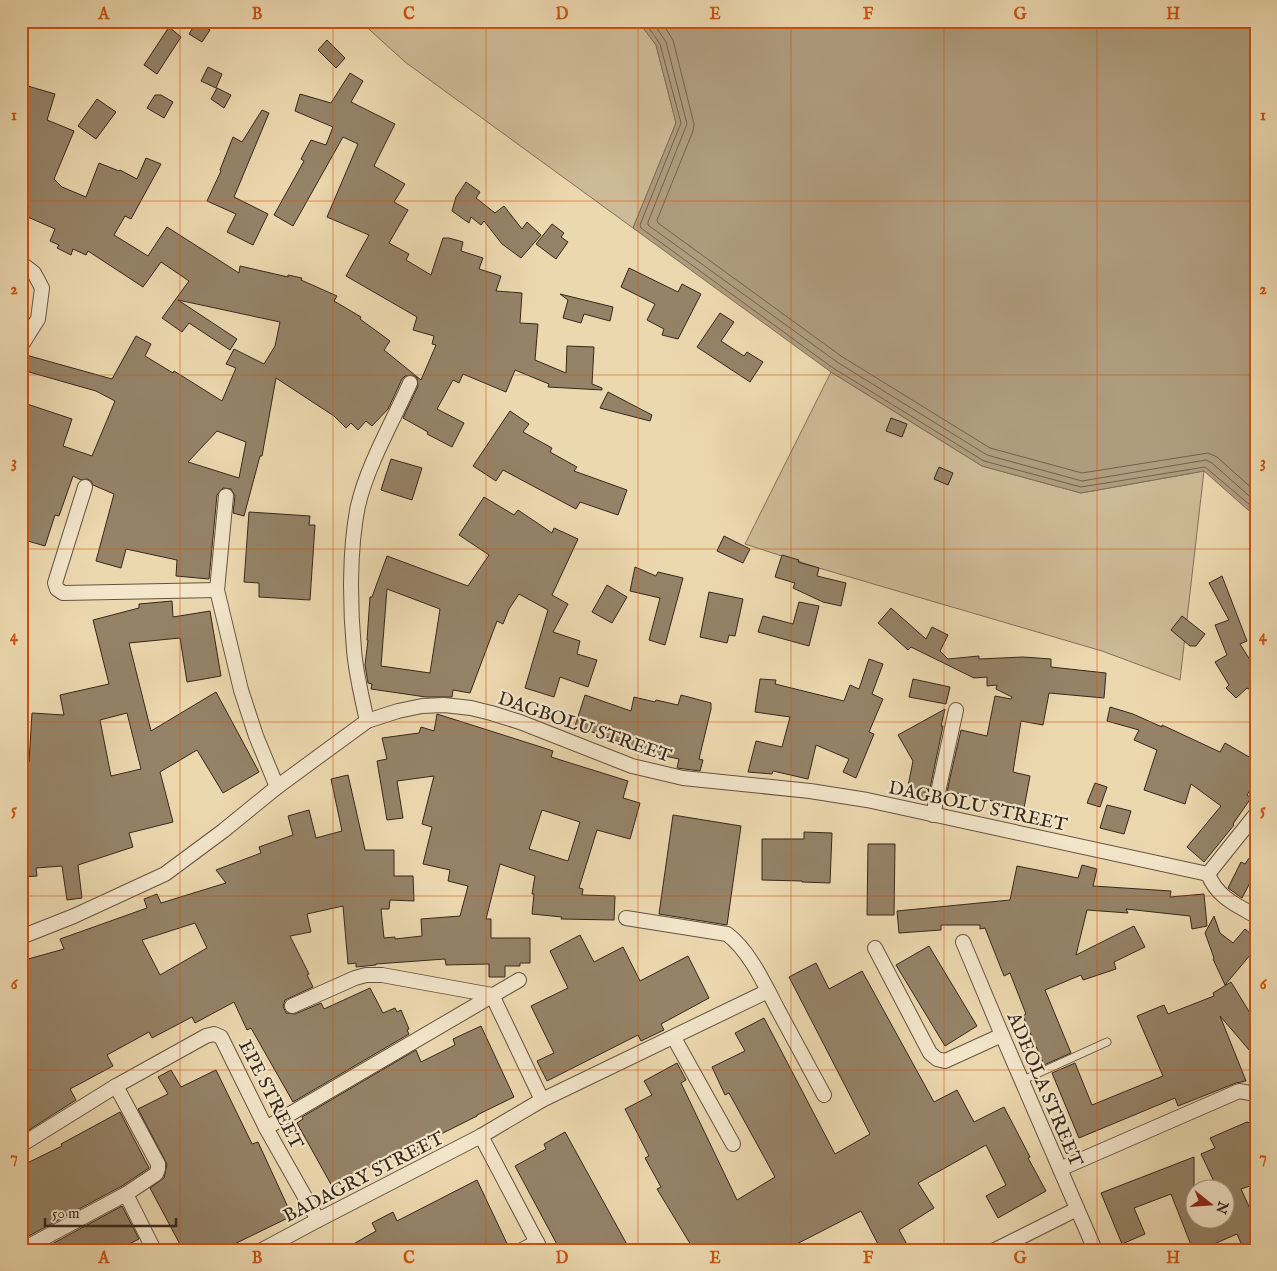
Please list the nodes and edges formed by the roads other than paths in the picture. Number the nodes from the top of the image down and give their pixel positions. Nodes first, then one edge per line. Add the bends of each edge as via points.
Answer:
1 (21, 263) edge
2 (21, 346) edge
3 (410, 384) dead end
4 (86, 487) dead end
5 (226, 496) dead end
6 (217, 590) junction
7 (956, 710) dead end
8 (367, 721) junction
9 (277, 787) junction
10 (1256, 814) edge
11 (932, 815) junction
12 (1208, 874) junction
13 (1256, 916) edge
14 (626, 918) dead end
15 (21, 936) edge
16 (963, 942) dead end
17 (875, 948) dead end
18 (520, 980) dead end
19 (768, 991) junction
20 (492, 995) junction
21 (292, 1006) dead end
22 (1002, 1035) junction
23 (674, 1038) junction
24 (1107, 1042) dead end
25 (1022, 1081) junction
26 (116, 1086) junction
27 (1256, 1094) edge
28 (824, 1095) dead end
29 (542, 1100) junction
30 (266, 1128) junction
31 (482, 1136) junction
32 (733, 1144) dead end
33 (21, 1145) edge
34 (1060, 1169) junction
35 (126, 1194) junction
36 (1078, 1209) junction
37 (318, 1220) junction
38 (30, 1246) dead end
39 (539, 1246) edge
40 (154, 1250) edge
41 (262, 1250) edge
42 (522, 1250) edge
43 (995, 1250) edge
44 (1095, 1250) edge

1 - 2 street via 34,273 42,288 38,319
3 - 8 street via 368,473 358,505 353,542 354,651
4 - 6 street via 55,583 57,589 64,593
5 - 6 street
6 - 9 street via 241,690
7 - 11 street
8 - 9 street, DAGBOLU STREET
8 - 11 street, DAGBOLU STREET via 422,706 471,708 520,722 632,766 683,778 810,791
9 - 15 street, DAGBOLU STREET via 164,874 74,916
10 - 12 street
11 - 12 street, DAGBOLU STREET
12 - 13 street via 1212,885 1223,897
14 - 19 street via 727,934 741,946
16 - 22 street, ADEOLA STREET
17 - 22 street via 936,1059 945,1061
18 - 20 street
19 - 23 street, BADAGRY STREET
19 - 28 street
20 - 21 street via 366,975
20 - 29 street
20 - 30 street
22 - 25 street, ADEOLA STREET
23 - 29 street, BADAGRY STREET
23 - 32 street
24 - 25 lane
25 - 34 street, ADEOLA STREET
26 - 30 street, EPE STREET via 214,1034 221,1037
26 - 33 street
26 - 35 street via 158,1164 156,1174
27 - 34 street via 1238,1091
29 - 31 street, BADAGRY STREET
30 - 37 street, EPE STREET
31 - 37 street, BADAGRY STREET
31 - 39 street
34 - 36 street, ADEOLA STREET
35 - 38 street
35 - 40 street
36 - 43 street
36 - 44 street, ADEOLA STREET
37 - 41 street, BADAGRY STREET
39 - 42 street

